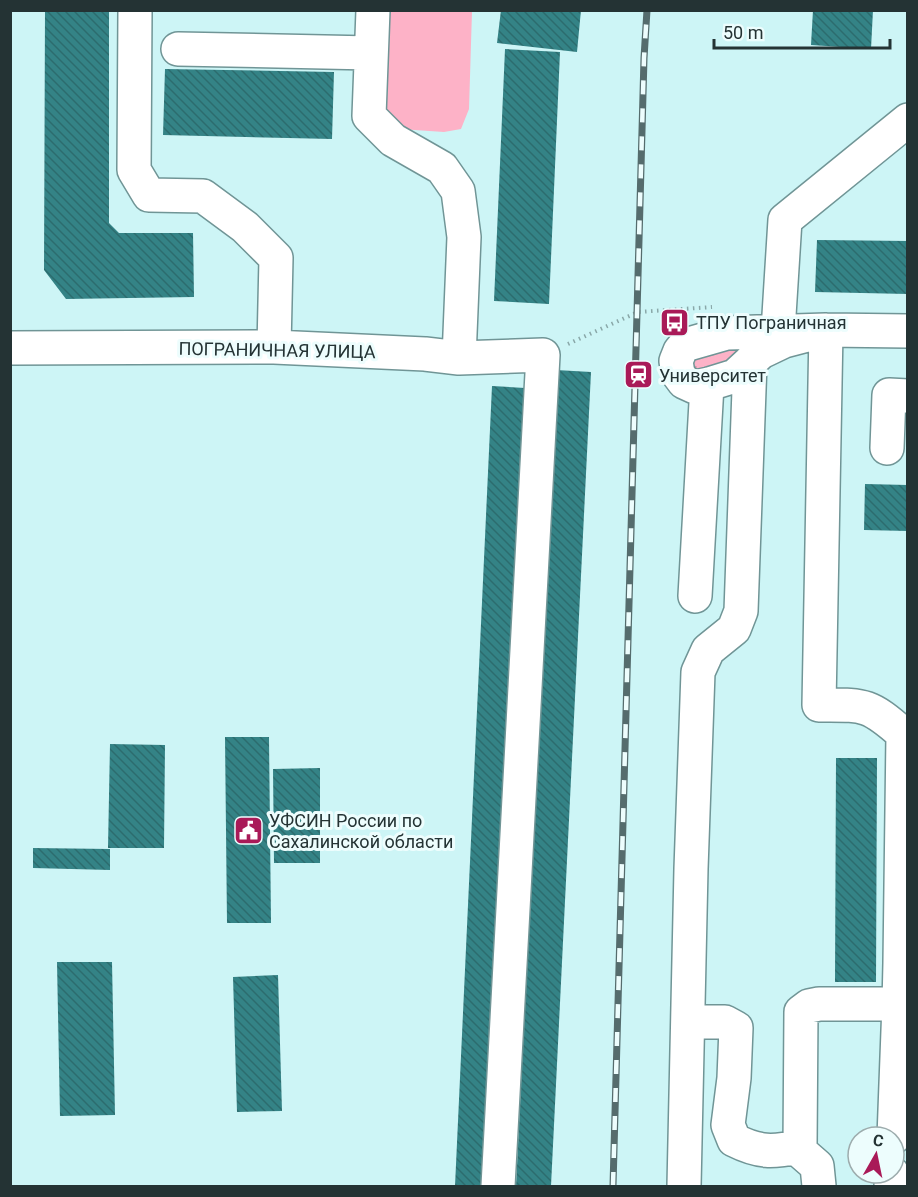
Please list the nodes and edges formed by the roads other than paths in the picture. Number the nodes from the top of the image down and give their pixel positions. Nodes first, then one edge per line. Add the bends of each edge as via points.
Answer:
1 (135, 10) edge
2 (373, 10) edge
3 (178, 49) dead end
4 (371, 53) junction
5 (908, 120) edge
6 (826, 330) junction
7 (778, 331) junction
8 (908, 331) edge
9 (274, 347) junction
10 (10, 348) edge
11 (459, 358) junction
12 (750, 362) junction
13 (707, 385) junction
14 (908, 396) edge
15 (887, 448) dead end
16 (694, 596) dead end
17 (905, 733) edge
18 (904, 963) edge
19 (899, 1004) junction
20 (688, 1022) junction
21 (894, 1125) edge
22 (800, 1146) junction
23 (498, 1186) edge
24 (684, 1186) edge
25 (819, 1186) edge

1 - 9 street via 134,170 149,195 203,196 245,227 276,258
2 - 4 street
3 - 4 street
4 - 11 street via 369,116 393,140 442,168 458,191 464,237
5 - 7 street via 785,220
6 - 7 street
6 - 8 street
6 - 12 street via 784,341
6 - 17 street via 819,705 868,707
7 - 13 street via 727,333 686,345 676,361 678,374 695,387
9 - 10 street, ПОГРАНИЧНАЯ УЛИЦА
9 - 11 street, ПОГРАНИЧНАЯ УЛИЦА
11 - 23 street, ПОГРАНИЧНАЯ УЛИЦА via 543,356
12 - 13 street via 735,376
12 - 20 street via 741,611 734,629 708,650 698,672
13 - 16 street
14 - 15 street via 889,396
17 - 18 street
18 - 19 street
19 - 21 street
19 - 22 street via 819,1004 801,1012
20 - 22 street via 725,1022 735,1029 728,1125 734,1140 772,1152
20 - 24 street
22 - 25 street via 801,1152 817,1166

